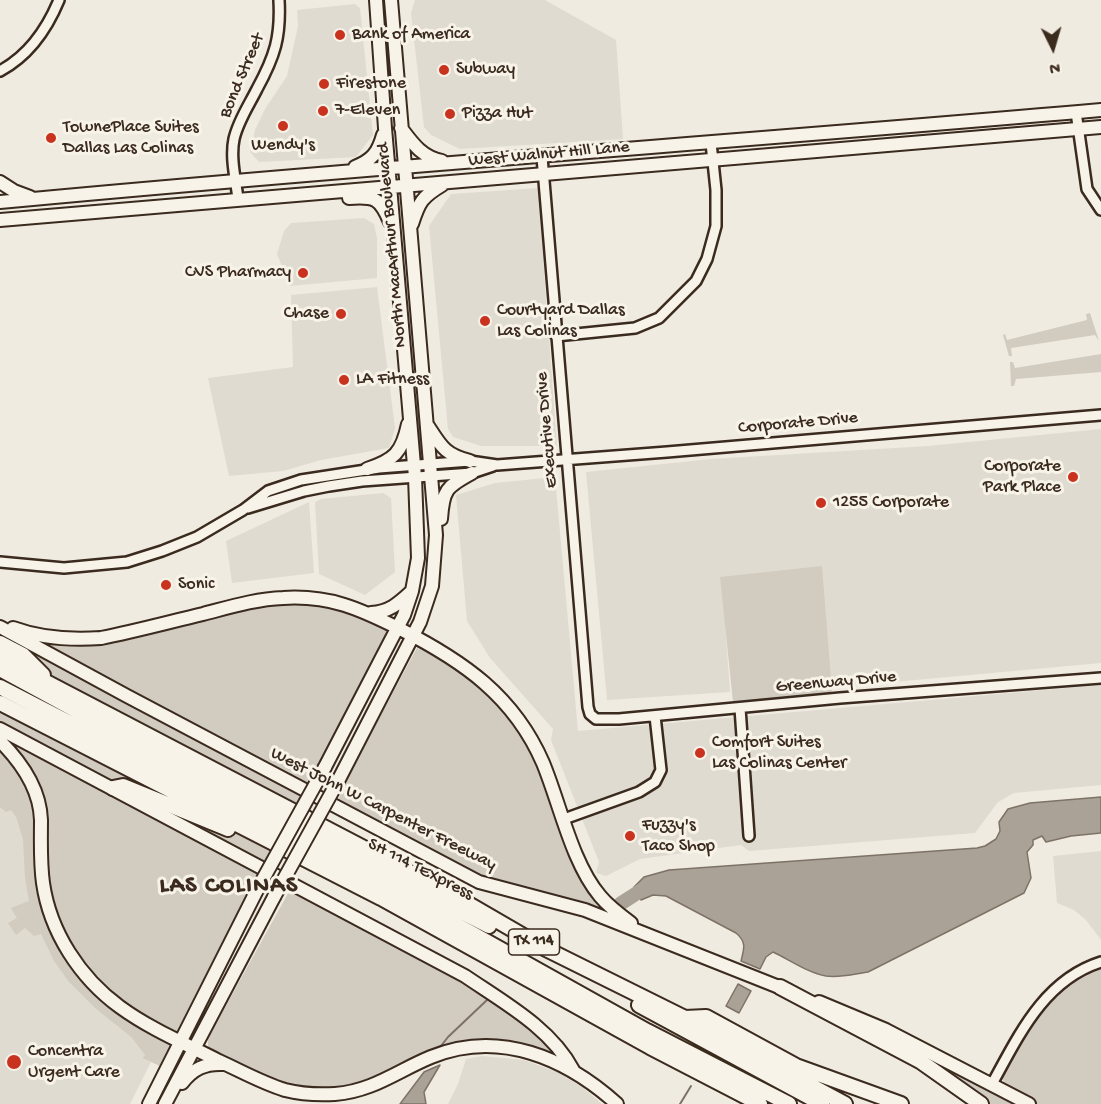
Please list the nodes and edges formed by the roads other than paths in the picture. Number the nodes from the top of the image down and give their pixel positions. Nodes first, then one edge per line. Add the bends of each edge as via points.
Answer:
1 (59, 0) edge
2 (279, 0) edge
3 (376, 0) edge
4 (391, 0) edge
5 (0, 71) edge
6 (1101, 110) edge
7 (1076, 112) junction
8 (400, 127) junction
9 (1101, 127) edge
10 (385, 128) junction
11 (1078, 129) junction
12 (711, 143) junction
13 (542, 157) junction
14 (713, 159) junction
15 (455, 163) junction
16 (404, 167) junction
17 (388, 168) junction
18 (342, 172) junction
19 (543, 173) junction
20 (236, 181) junction
21 (0, 182) edge
22 (445, 183) junction
23 (406, 185) junction
24 (390, 186) junction
25 (286, 196) junction
26 (43, 198) junction
27 (238, 200) junction
28 (0, 202) edge
29 (1101, 210) edge
30 (0, 220) edge
31 (410, 231) junction
32 (395, 233) junction
33 (556, 336) junction
34 (410, 414) junction
35 (1101, 415) edge
36 (427, 425) junction
37 (567, 458) junction
38 (471, 467) junction
39 (367, 470) junction
40 (431, 470) junction
41 (415, 472) junction
42 (302, 480) junction
43 (304, 491) junction
44 (243, 510) junction
45 (436, 535) junction
46 (0, 562) edge
47 (412, 591) junction
48 (370, 613) junction
49 (0, 625) edge
50 (398, 628) junction
51 (413, 636) junction
52 (0, 643) edge
53 (0, 658) edge
54 (0, 669) edge
55 (1101, 678) edge
56 (53, 685) junction
57 (0, 687) edge
58 (587, 700) joint
59 (0, 703) edge
60 (740, 708) junction
61 (655, 716) junction
62 (0, 729) edge
63 (0, 741) edge
64 (113, 788) junction
65 (564, 819) junction
66 (749, 836) dead end
67 (381, 898) junction
68 (644, 932) junction
69 (1101, 962) edge
70 (780, 987) junction
71 (685, 1018) junction
72 (181, 1042) junction
73 (650, 1047) junction
74 (194, 1048) junction
75 (228, 1065) junction
76 (574, 1071) junction
77 (164, 1075) junction
78 (992, 1084) junction
79 (149, 1104) edge
80 (156, 1104) edge
81 (165, 1104) edge
82 (617, 1104) edge
83 (740, 1104) edge
84 (760, 1104) edge
85 (789, 1104) edge
86 (822, 1104) edge
87 (845, 1104) edge
88 (901, 1104) edge
89 (981, 1104) edge
90 (1029, 1104) edge

1 - 5 street via 29,49
2 - 20 street, Bond Street via 276,46 233,141
3 - 10 main road, North MacArthur Boulevard
4 - 8 main road, North MacArthur Boulevard
6 - 7 main road, West Walnut Hill Lane
7 - 11 street
7 - 12 main road, West Walnut Hill Lane
8 - 15 main road via 422,154
8 - 16 main road, North MacArthur Boulevard
9 - 11 main road, West Walnut Hill Lane
10 - 17 main road, North MacArthur Boulevard
10 - 18 main road via 380,148 370,160
11 - 14 main road, West Walnut Hill Lane
11 - 29 street via 1087,189
12 - 13 main road, West Walnut Hill Lane
12 - 14 street
13 - 15 main road, West Walnut Hill Lane
13 - 19 street, Executive Drive
14 - 19 main road, West Walnut Hill Lane
14 - 33 street via 716,226 696,281 659,318 635,328
15 - 16 main road, West Walnut Hill Lane
16 - 17 main road, West Walnut Hill Lane
16 - 23 main road, North MacArthur Boulevard
17 - 18 main road, West Walnut Hill Lane
17 - 24 main road, North MacArthur Boulevard
18 - 20 main road, West Walnut Hill Lane
19 - 22 main road, West Walnut Hill Lane
19 - 33 street, Executive Drive
20 - 26 main road, West Walnut Hill Lane
20 - 27 street, Bond Street
21 - 26 main road via 14,191
22 - 23 main road, West Walnut Hill Lane
22 - 31 main road via 420,201
23 - 24 main road, West Walnut Hill Lane
23 - 31 main road, North MacArthur Boulevard
24 - 25 main road, West Walnut Hill Lane
24 - 32 main road, North MacArthur Boulevard
25 - 27 main road, West Walnut Hill Lane
25 - 32 main road via 301,200 378,200
26 - 28 main road, West Walnut Hill Lane
27 - 30 main road, West Walnut Hill Lane
31 - 36 main road, North MacArthur Boulevard
32 - 34 main road, North MacArthur Boulevard
33 - 37 street, Executive Drive
34 - 39 main road via 399,451
34 - 41 main road, North MacArthur Boulevard
35 - 37 street, Corporate Drive
36 - 38 main road via 446,452
36 - 40 main road, North MacArthur Boulevard
37 - 38 street, Corporate Drive
37 - 58 street, Executive Drive
38 - 40 street, Corporate Drive
38 - 45 main road via 445,492
39 - 41 street, Corporate Drive
39 - 42 street, Corporate Drive
40 - 41 street, Corporate Drive
40 - 45 main road, North MacArthur Boulevard
41 - 43 street, Corporate Drive
41 - 47 main road, North MacArthur Boulevard via 418,558
42 - 43 street
42 - 44 street, Corporate Drive via 268,491
43 - 44 street, Corporate Drive
44 - 46 street, Corporate Drive via 197,537 127,562 64,568
45 - 51 main road, North MacArthur Boulevard via 432,586
47 - 48 main road via 392,609
47 - 50 main road, North MacArthur Boulevard
48 - 49 main road via 336,602 283,598 240,604 101,638 22,632
48 - 50 main road
49 - 68 main road, West John W Carpenter Freeway via 479,882 585,910
50 - 51 main road
50 - 72 main road, North MacArthur Boulevard, bridge via 257,890
51 - 65 main road via 467,668 506,704 542,761
51 - 74 main road, North MacArthur Boulevard, bridge
52 - 56 highway via 23,655
53 - 56 highway, TX 114
54 - 86 highway, SH 114 TEXpress
55 - 60 street, Greenway Drive
56 - 71 highway, TX 114 via 446,891 546,950
57 - 85 highway, SH 114 TEXpress via 312,847 647,1031
58 - 61 street, Greenway Drive via 590,714 596,719
59 - 67 highway, TX 114
60 - 61 street, Greenway Drive
60 - 66 street
61 - 65 street via 661,770 655,782 639,792
62 - 64 main road
63 - 72 main road via 14,755 36,795 45,897 68,951 92,982 118,1006
64 - 67 highway via 123,786 223,827 337,883
64 - 76 main road via 465,976 540,1030 563,1053
65 - 68 main road via 579,860 600,896
67 - 73 highway, TX 114
68 - 70 main road, West John W Carpenter Freeway
69 - 78 street via 1077,972 1044,998
70 - 78 main road, West John W Carpenter Freeway via 886,1030
70 - 89 highway via 920,1061
71 - 87 highway, TX 114
71 - 88 highway via 706,1017 796,1066
72 - 74 main road
72 - 77 main road, North MacArthur Boulevard
73 - 83 highway via 666,1064
73 - 84 highway, TX 114
74 - 75 main road
74 - 81 main road, North MacArthur Boulevard
75 - 76 main road via 271,1086 318,1094 364,1089 431,1057 474,1047 524,1050
75 - 81 main road via 207,1065 190,1073
76 - 82 main road
77 - 79 main road, North MacArthur Boulevard
77 - 80 main road
78 - 90 main road, West John W Carpenter Freeway

